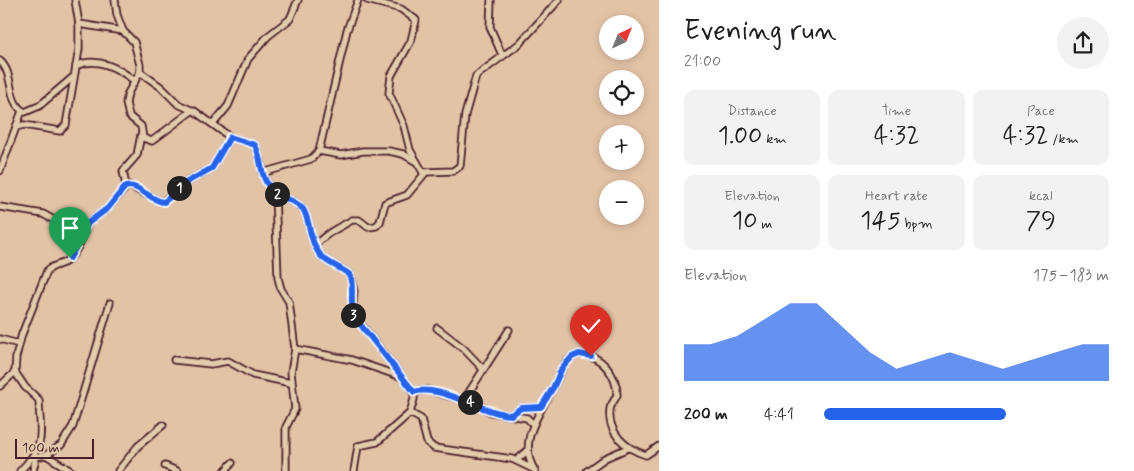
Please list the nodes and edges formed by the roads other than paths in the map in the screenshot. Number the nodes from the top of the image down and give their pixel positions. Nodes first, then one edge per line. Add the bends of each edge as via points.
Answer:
1 (75, 0) edge
2 (115, 0) edge
3 (298, 0) edge
4 (358, 0) edge
5 (367, 0) edge
6 (491, 0) edge
7 (559, 0) edge
8 (79, 24) junction
9 (123, 31) junction
10 (502, 55) junction
11 (0, 61) edge
12 (76, 66) junction
13 (140, 72) junction
14 (72, 78) junction
15 (135, 81) junction
16 (191, 110) junction
17 (22, 111) junction
18 (213, 124) junction
19 (16, 127) junction
20 (142, 135) junction
21 (230, 137) junction
22 (319, 151) junction
23 (417, 162) junction
24 (0, 171) edge
25 (262, 173) junction
26 (424, 174) junction
27 (126, 186) junction
28 (275, 193) junction
29 (0, 206) edge
30 (88, 223) junction
31 (316, 246) junction
32 (110, 302) dead end
33 (437, 328) dead end
34 (509, 330) dead end
35 (0, 338) edge
36 (19, 344) junction
37 (295, 349) junction
38 (174, 360) dead end
39 (483, 369) junction
40 (14, 372) junction
41 (402, 377) junction
42 (291, 383) junction
43 (0, 386) edge
44 (414, 392) junction
45 (464, 400) junction
46 (541, 407) junction
47 (410, 413) junction
48 (511, 415) junction
49 (163, 424) dead end
50 (533, 424) junction
51 (659, 446) edge
52 (628, 448) junction
53 (528, 450) junction
54 (46, 455) junction
55 (35, 457) junction
56 (517, 460) junction
57 (232, 463) dead end
58 (165, 466) dead end
59 (20, 471) edge
60 (33, 471) edge
61 (71, 471) edge
62 (118, 471) edge
63 (177, 471) edge
64 (225, 471) edge
65 (286, 471) edge
66 (354, 471) edge
67 (535, 471) edge
68 (587, 471) edge

1 - 8 street
2 - 9 street
3 - 18 street via 290,19 268,36 248,59 228,106
4 - 22 street via 347,30
5 - 23 street via 401,9 416,20 411,40 389,84 391,100
6 - 10 street via 490,27
7 - 10 street via 519,44
8 - 9 street
8 - 12 street
9 - 13 street via 134,42
10 - 26 street via 479,73 472,83 461,135 460,166 453,171 428,171
11 - 17 street via 6,66 16,104
12 - 14 street
12 - 15 street via 89,62 104,64
13 - 15 street
13 - 16 street via 178,104
14 - 17 street via 39,106 28,112
14 - 19 street via 67,123 60,131 24,125
15 - 20 street via 126,99 126,107 131,118 141,126
16 - 18 street
16 - 20 street via 152,141
17 - 19 street
18 - 21 street
19 - 24 street
20 - 27 street via 137,155 123,171
21 - 25 street via 255,145
21 - 27 street via 212,168 187,182 164,202
22 - 23 street via 340,155 389,151
22 - 25 street via 311,159
23 - 26 street
25 - 28 street
26 - 31 street via 407,195 385,203 376,226 368,227 359,220 352,220 327,234
27 - 30 street via 108,208
28 - 31 street via 293,201 303,210
28 - 37 street via 278,278 289,302
29 - 30 street via 43,214 58,224 70,221
30 - 36 street via 73,256 48,269
31 - 41 street via 320,256 350,275 354,290 352,313
32 - 54 street via 73,426 61,445
33 - 39 street
34 - 39 street
35 - 36 street
36 - 40 street
37 - 41 street via 352,360
37 - 42 street
38 - 42 street via 211,364 228,360 253,375
39 - 45 street
40 - 43 street
40 - 55 street via 24,387 39,400 41,434
41 - 44 street
42 - 65 street via 295,409 286,427
44 - 45 street via 428,390
44 - 47 street
45 - 48 street via 491,412
46 - 48 street via 521,408
46 - 50 street
46 - 52 street via 567,361 579,354 591,356 613,377 617,392 610,408 612,424
47 - 56 street via 421,419 427,442 434,448
47 - 66 street via 377,442 358,446
48 - 50 street via 527,418
49 - 62 street via 138,446
50 - 53 street
51 - 52 street via 646,455
52 - 68 street
53 - 56 street
53 - 67 street
54 - 55 street
54 - 61 street
55 - 59 street
55 - 60 street
56 - 67 street
57 - 64 street
58 - 63 street

